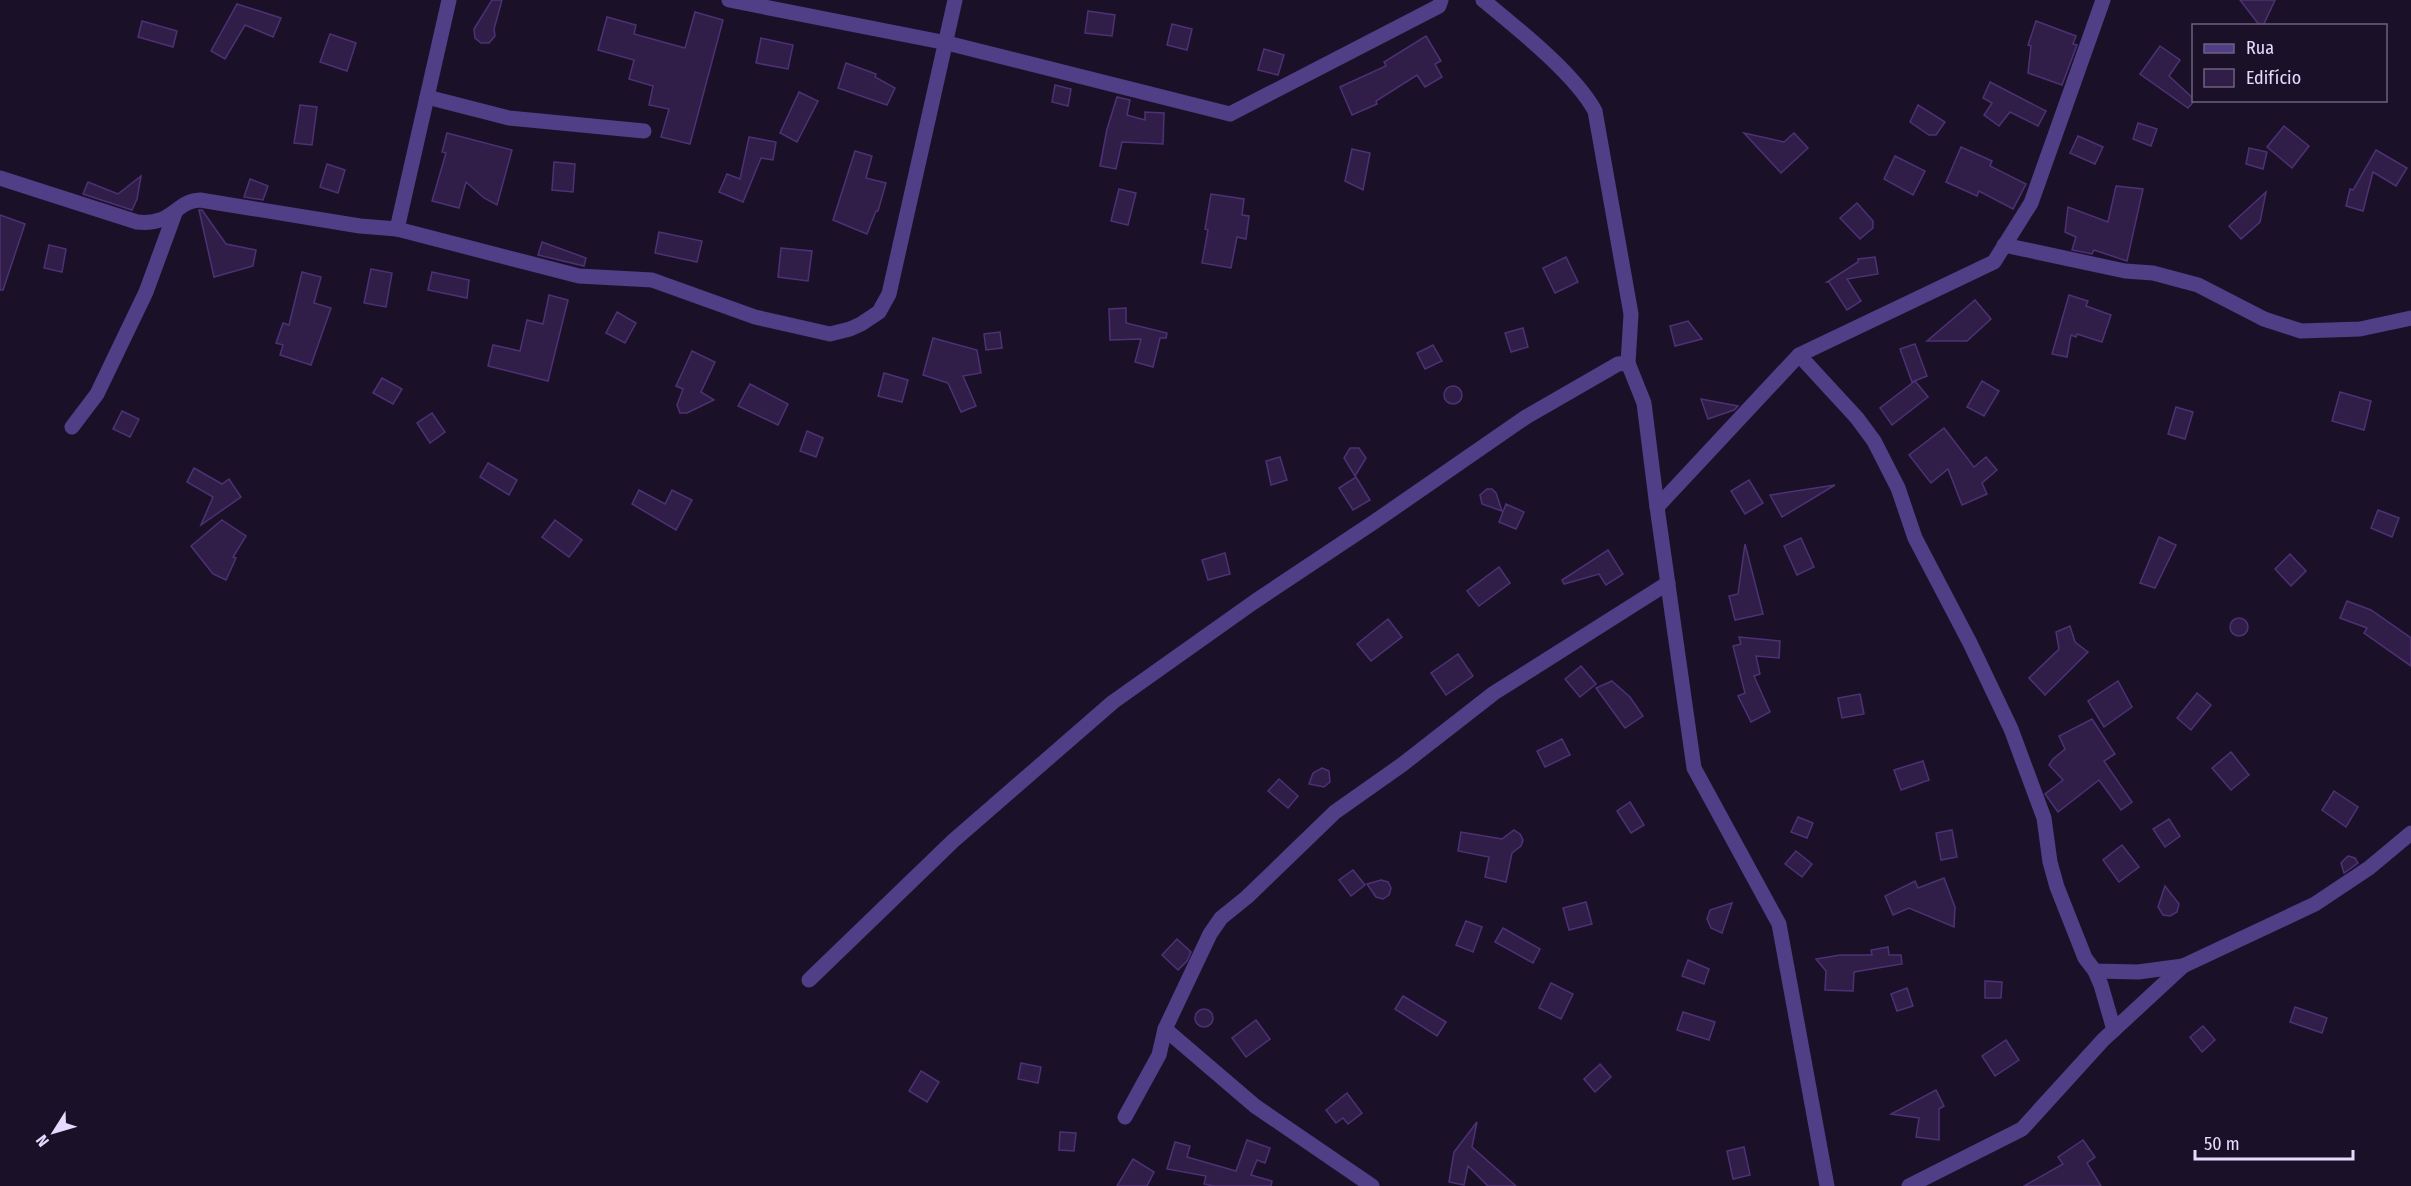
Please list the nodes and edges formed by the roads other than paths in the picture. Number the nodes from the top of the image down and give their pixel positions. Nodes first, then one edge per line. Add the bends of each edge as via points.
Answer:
1 (449, 0) edge
2 (729, 0) edge
3 (955, 0) edge
4 (1441, 0) edge
5 (1483, 0) edge
6 (2103, 0) edge
7 (947, 43) junction
8 (427, 97) junction
9 (644, 131) dead end
10 (0, 178) edge
11 (175, 213) junction
12 (397, 229) junction
13 (2004, 245) junction
14 (2411, 318) edge
15 (1799, 355) junction
16 (1628, 363) junction
17 (72, 427) dead end
18 (1657, 507) junction
19 (1668, 583) junction
20 (2411, 833) edge
21 (2183, 966) junction
22 (2094, 971) junction
23 (809, 980) dead end
24 (1165, 1029) junction
25 (2114, 1030) junction
26 (1125, 1116) dead end
27 (1372, 1186) edge
28 (1827, 1186) edge
29 (1910, 1186) edge

1 - 8 street
2 - 7 street
3 - 7 street
4 - 7 street via 1439,6 1230,114
5 - 16 street via 1570,77 1595,111 1631,314
6 - 13 street via 2031,203
7 - 12 street via 889,294 879,312 850,329 830,334 755,317 652,280 579,276
8 - 9 street via 509,118
8 - 12 street
10 - 11 street via 137,222 151,224
11 - 12 street via 186,203 200,200
11 - 17 street via 146,292 97,394
13 - 14 street via 2198,285 2264,319 2301,331 2360,329
13 - 15 street via 1994,262
15 - 18 street
15 - 22 street via 1857,418 1874,441 1898,488 1915,538 2011,729 2044,818 2058,887 2085,958
16 - 18 street via 1644,403
16 - 23 street via 1617,364 1526,417 1113,702 953,841
18 - 19 street
19 - 24 street via 1494,693 1335,812 1221,918
19 - 28 street via 1694,768 1779,924
20 - 21 street via 2369,868 2315,904
21 - 22 street via 2138,972
21 - 25 street
22 - 25 street
24 - 26 street via 1159,1054
24 - 27 street via 1255,1106
25 - 29 street via 2022,1129

